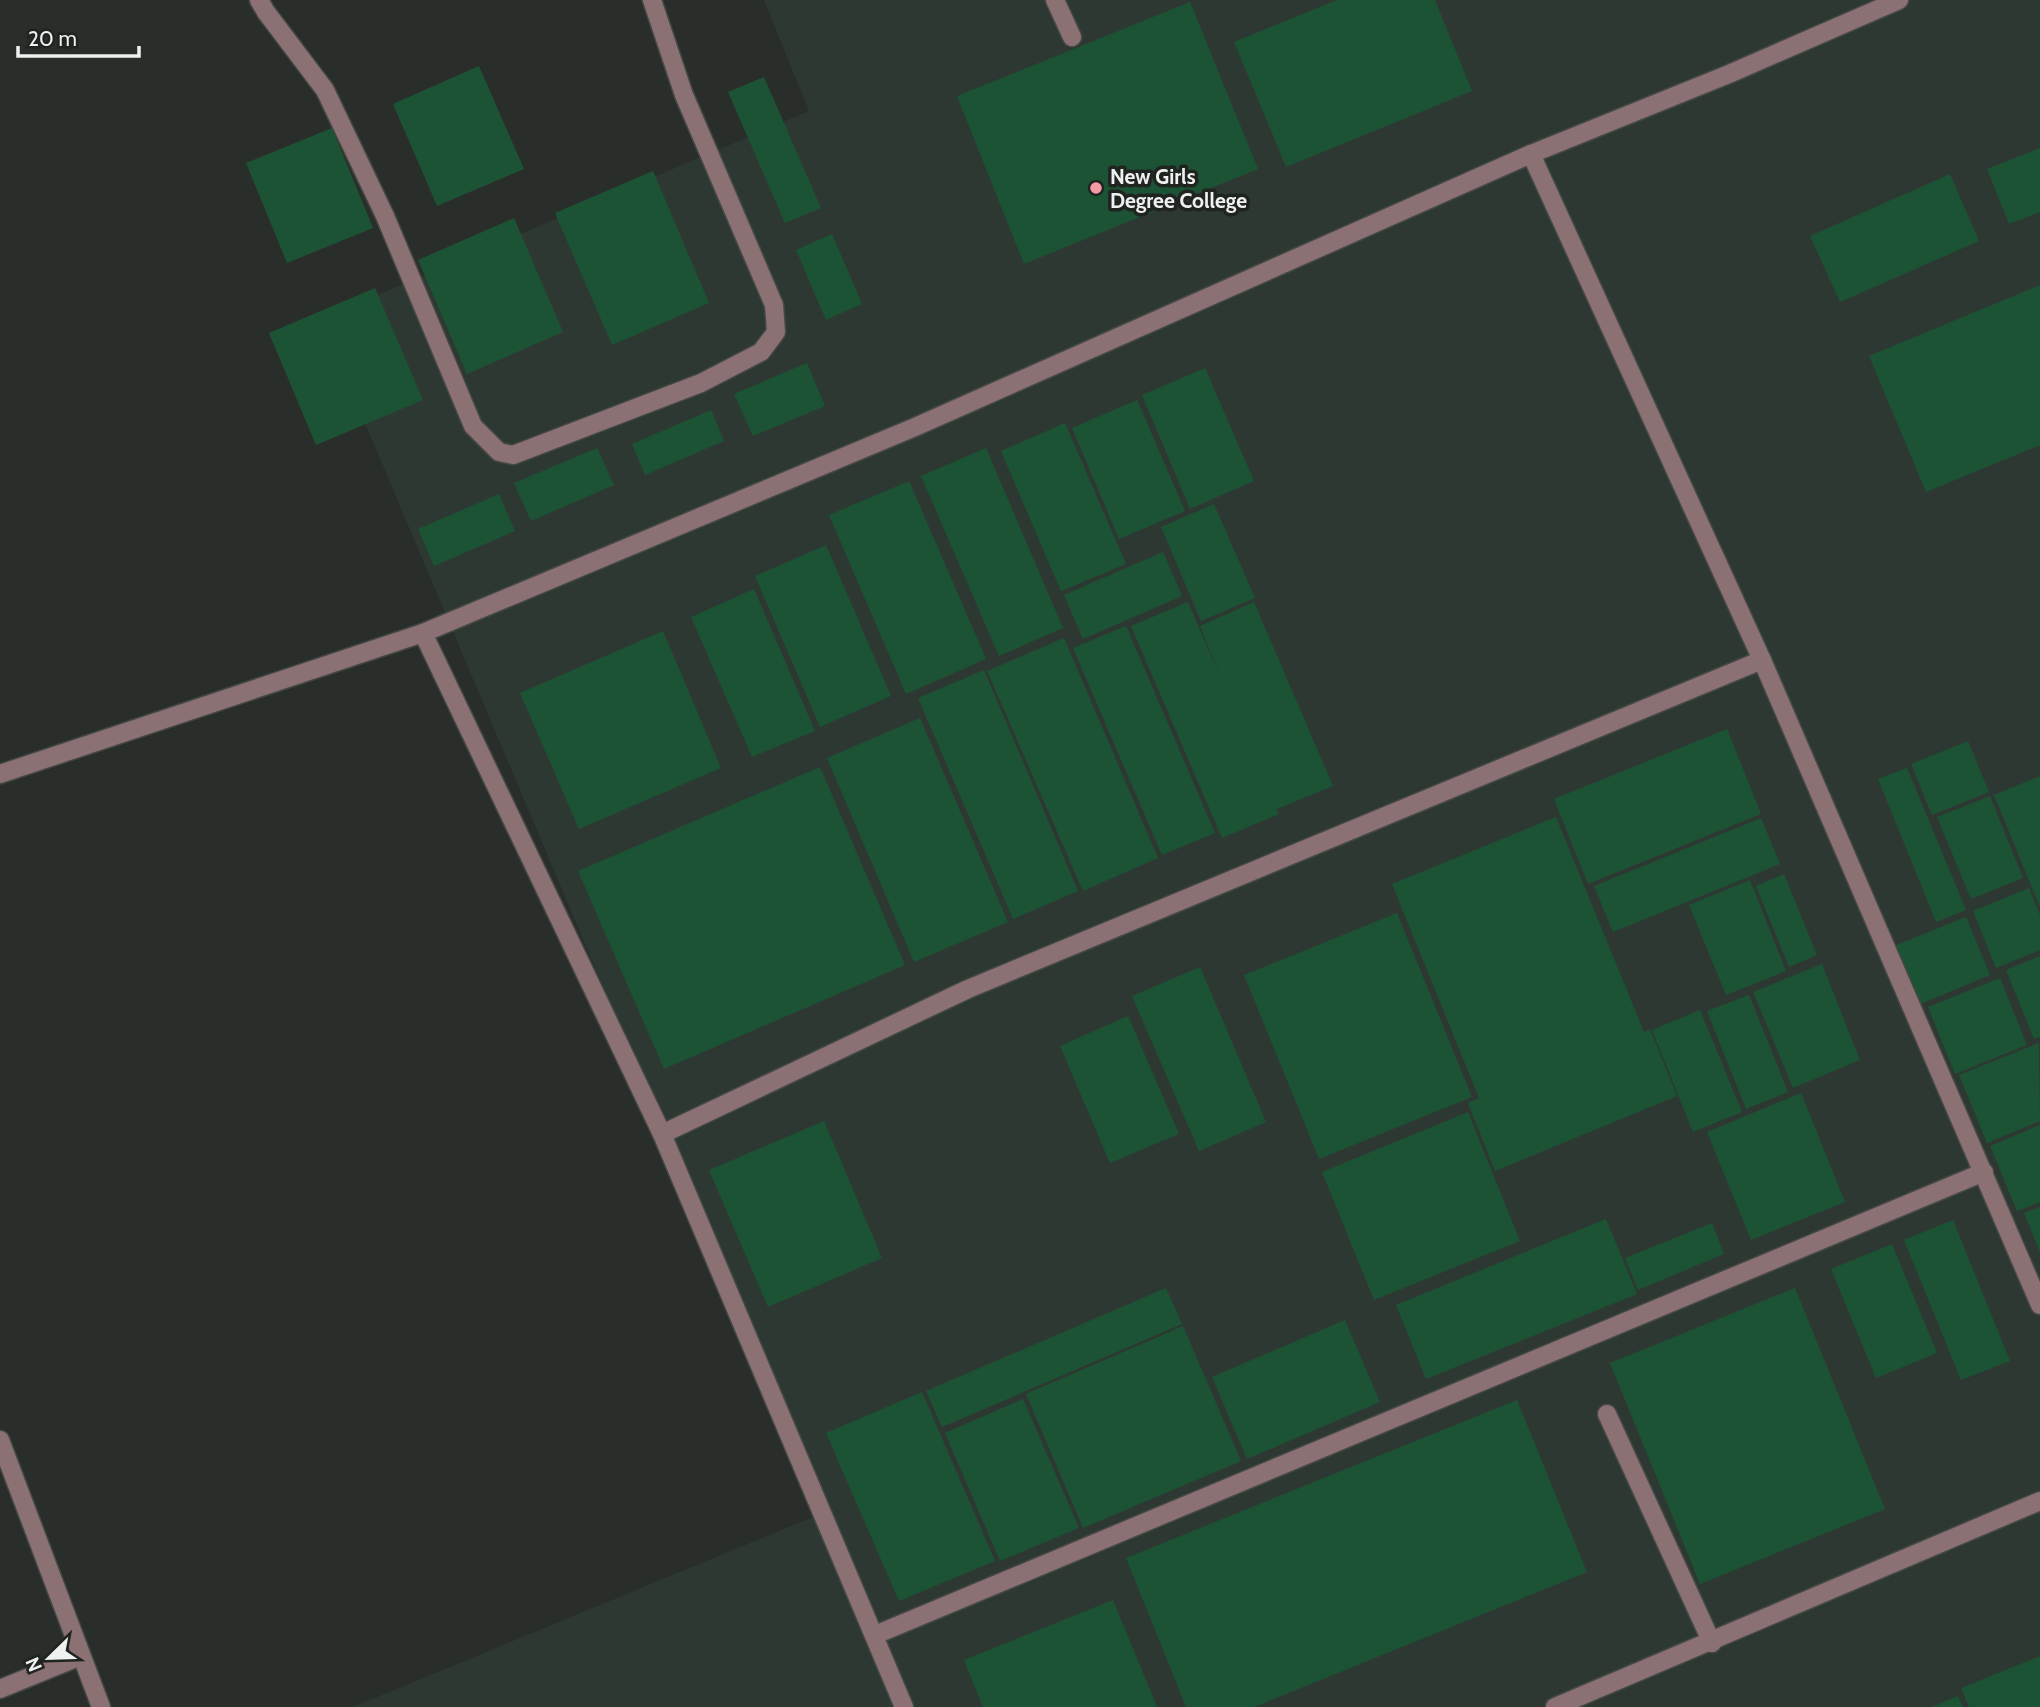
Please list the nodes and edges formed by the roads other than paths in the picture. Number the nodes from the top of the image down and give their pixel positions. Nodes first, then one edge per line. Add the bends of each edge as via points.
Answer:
1 (259, 0) edge
2 (652, 0) edge
3 (1055, 0) edge
4 (1899, 0) edge
5 (1072, 37) dead end
6 (1531, 155) junction
7 (423, 633) junction
8 (1762, 660) junction
9 (0, 774) edge
10 (662, 1134) junction
11 (1984, 1172) junction
12 (2040, 1305) edge
13 (1607, 1414) dead end
14 (0, 1440) edge
15 (2040, 1502) edge
16 (875, 1635) junction
17 (1712, 1643) junction
18 (81, 1656) junction
19 (0, 1689) edge
20 (102, 1707) edge
21 (904, 1707) edge
22 (1555, 1707) edge

1 - 2 street via 325,90 386,216 473,426 499,452 513,455 701,383 761,352 776,332 774,305 684,95
3 - 5 street
4 - 6 street
6 - 7 street via 915,428
6 - 8 street
7 - 9 street
7 - 10 street
8 - 10 street via 968,989
8 - 11 street
10 - 16 street
11 - 12 street
11 - 16 street
13 - 17 street
14 - 18 street
15 - 17 street
16 - 21 street
17 - 22 street
18 - 19 street
18 - 20 street

